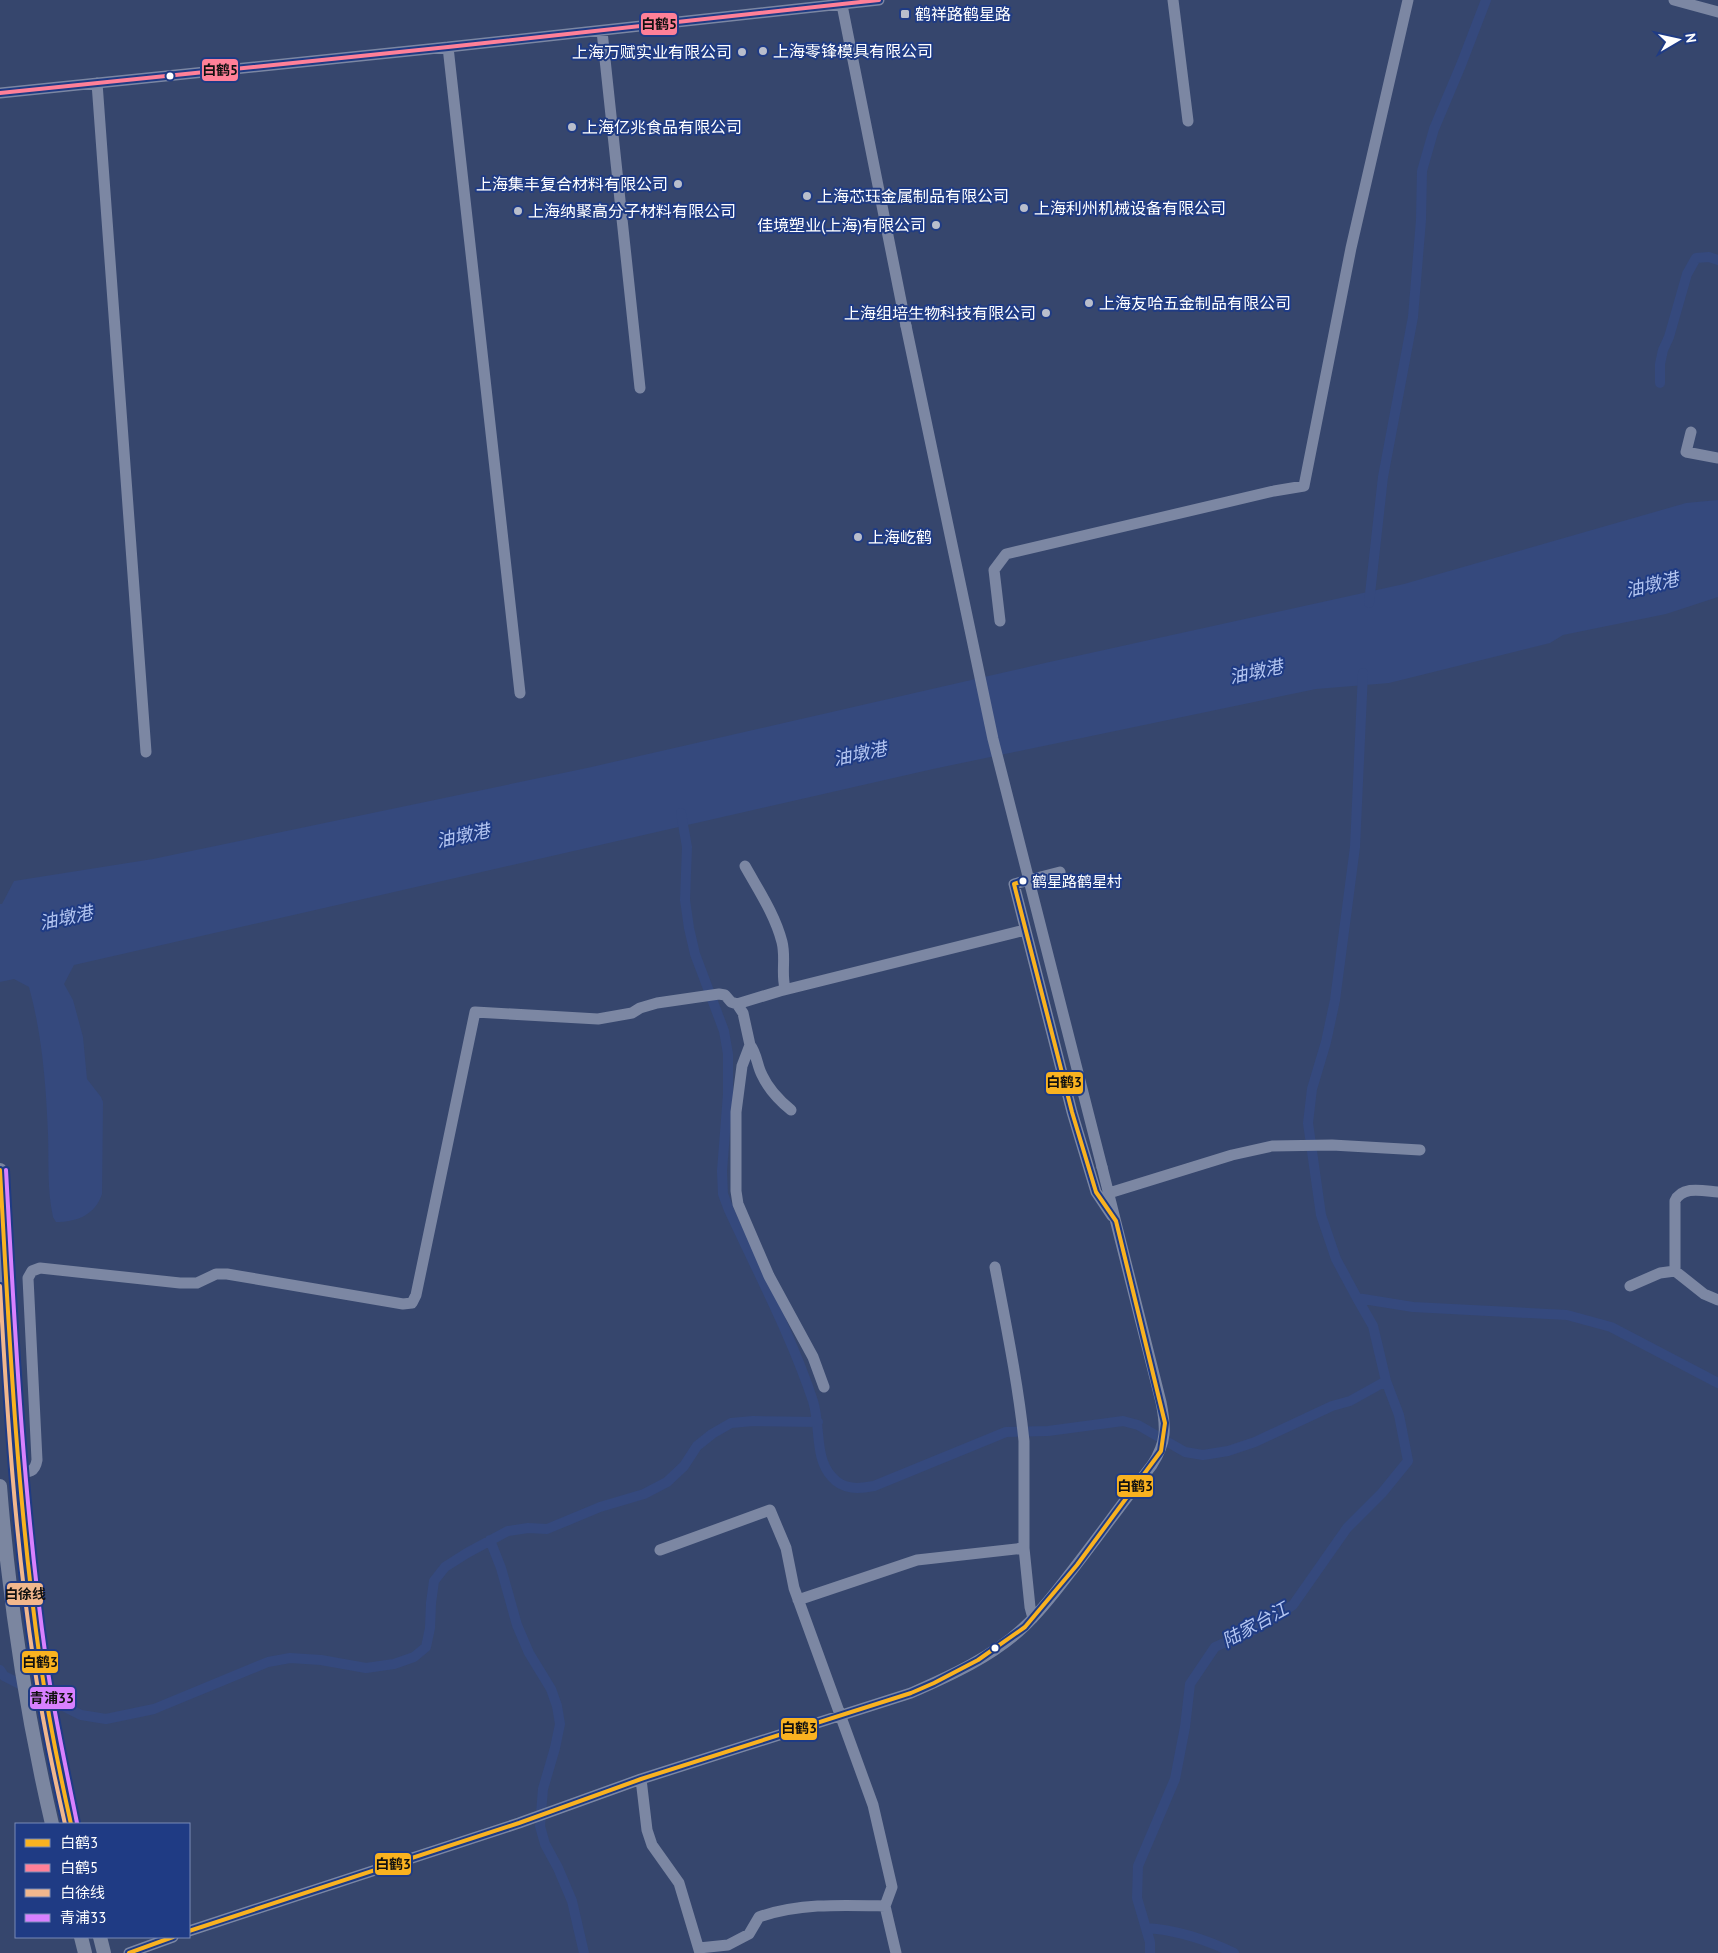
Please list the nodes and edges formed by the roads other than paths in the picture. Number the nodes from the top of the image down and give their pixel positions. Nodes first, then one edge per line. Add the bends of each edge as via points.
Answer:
1 (879, 0) edge
2 (1173, 0) edge
3 (1408, 0) edge
4 (1674, 0) edge
5 (842, 5) junction
6 (1718, 12) edge
7 (602, 31) junction
8 (448, 47) junction
9 (97, 82) junction
10 (0, 93) edge
11 (1188, 121) dead end
12 (640, 388) dead end
13 (1691, 432) dead end
14 (1718, 458) edge
15 (1000, 621) dead end
16 (520, 693) dead end
17 (146, 752) dead end
18 (745, 866) dead end
19 (1060, 872) dead end
20 (1025, 930) junction
21 (780, 991) junction
22 (737, 1004) junction
23 (750, 1045) junction
24 (791, 1110) dead end
25 (1420, 1150) dead end
26 (0, 1170) edge
27 (1718, 1192) edge
28 (1109, 1193) junction
29 (1116, 1222) junction
30 (995, 1267) dead end
31 (1675, 1271) junction
32 (1630, 1286) dead end
33 (1718, 1300) edge
34 (824, 1387) dead end
35 (18, 1471) junction
36 (0, 1486) edge
37 (1024, 1548) junction
38 (660, 1550) dead end
39 (798, 1600) junction
40 (1033, 1618) junction
41 (840, 1716) junction
42 (641, 1779) junction
43 (52, 1823) edge
44 (71, 1823) edge
45 (884, 1906) junction
46 (190, 1931) edge
47 (81, 1938) edge
48 (100, 1938) edge
49 (170, 1938) edge
50 (699, 1950) edge
51 (85, 1953) edge
52 (104, 1953) edge
53 (129, 1953) edge
54 (896, 1953) edge

1 - 5 street
2 - 11 street
3 - 15 street via 1351,248 1304,486 1006,554 994,570
4 - 6 street
5 - 7 street
5 - 28 street, bridge via 992,739
7 - 8 street
7 - 12 street
8 - 9 street
8 - 16 street
9 - 10 street
9 - 17 street
13 - 14 street via 1686,452
18 - 21 street via 764,897 782,943 785,988
19 - 20 street via 1014,884
20 - 21 street
20 - 29 street via 1096,1192
21 - 22 street
22 - 23 street via 743,1013
22 - 35 street via 726,995 719,994 657,1003 632,1013 598,1019 475,1012 412,1303 394,1303 227,1274 216,1274 197,1283 180,1283 40,1268 32,1271 28,1278 37,1460 33,1470
23 - 24 street via 762,1075
23 - 34 street via 742,1066 736,1112 738,1204 770,1276 813,1357
25 - 28 street via 1332,1144 1272,1146
26 - 35 main road
27 - 31 street via 1685,1191 1678,1196
28 - 29 street
29 - 40 street via 1161,1402 1165,1432 1161,1451 1077,1565
30 - 37 street via 1022,1421
31 - 32 street via 1660,1273
31 - 33 street via 1704,1294
35 - 44 main road via 41,1667
36 - 43 main road via 20,1657
37 - 39 street via 916,1560
37 - 40 street
38 - 39 street via 770,1510 786,1548
39 - 41 street
40 - 41 street via 997,1648 934,1683
41 - 42 street
41 - 45 street via 873,1805 888,1869 892,1887
42 - 46 street via 519,1824
42 - 50 street via 647,1830 652,1844 679,1883
45 - 50 street via 842,1905 776,1911 759,1917 749,1934 728,1945
45 - 54 street
47 - 51 main road
48 - 52 main road
49 - 53 street

